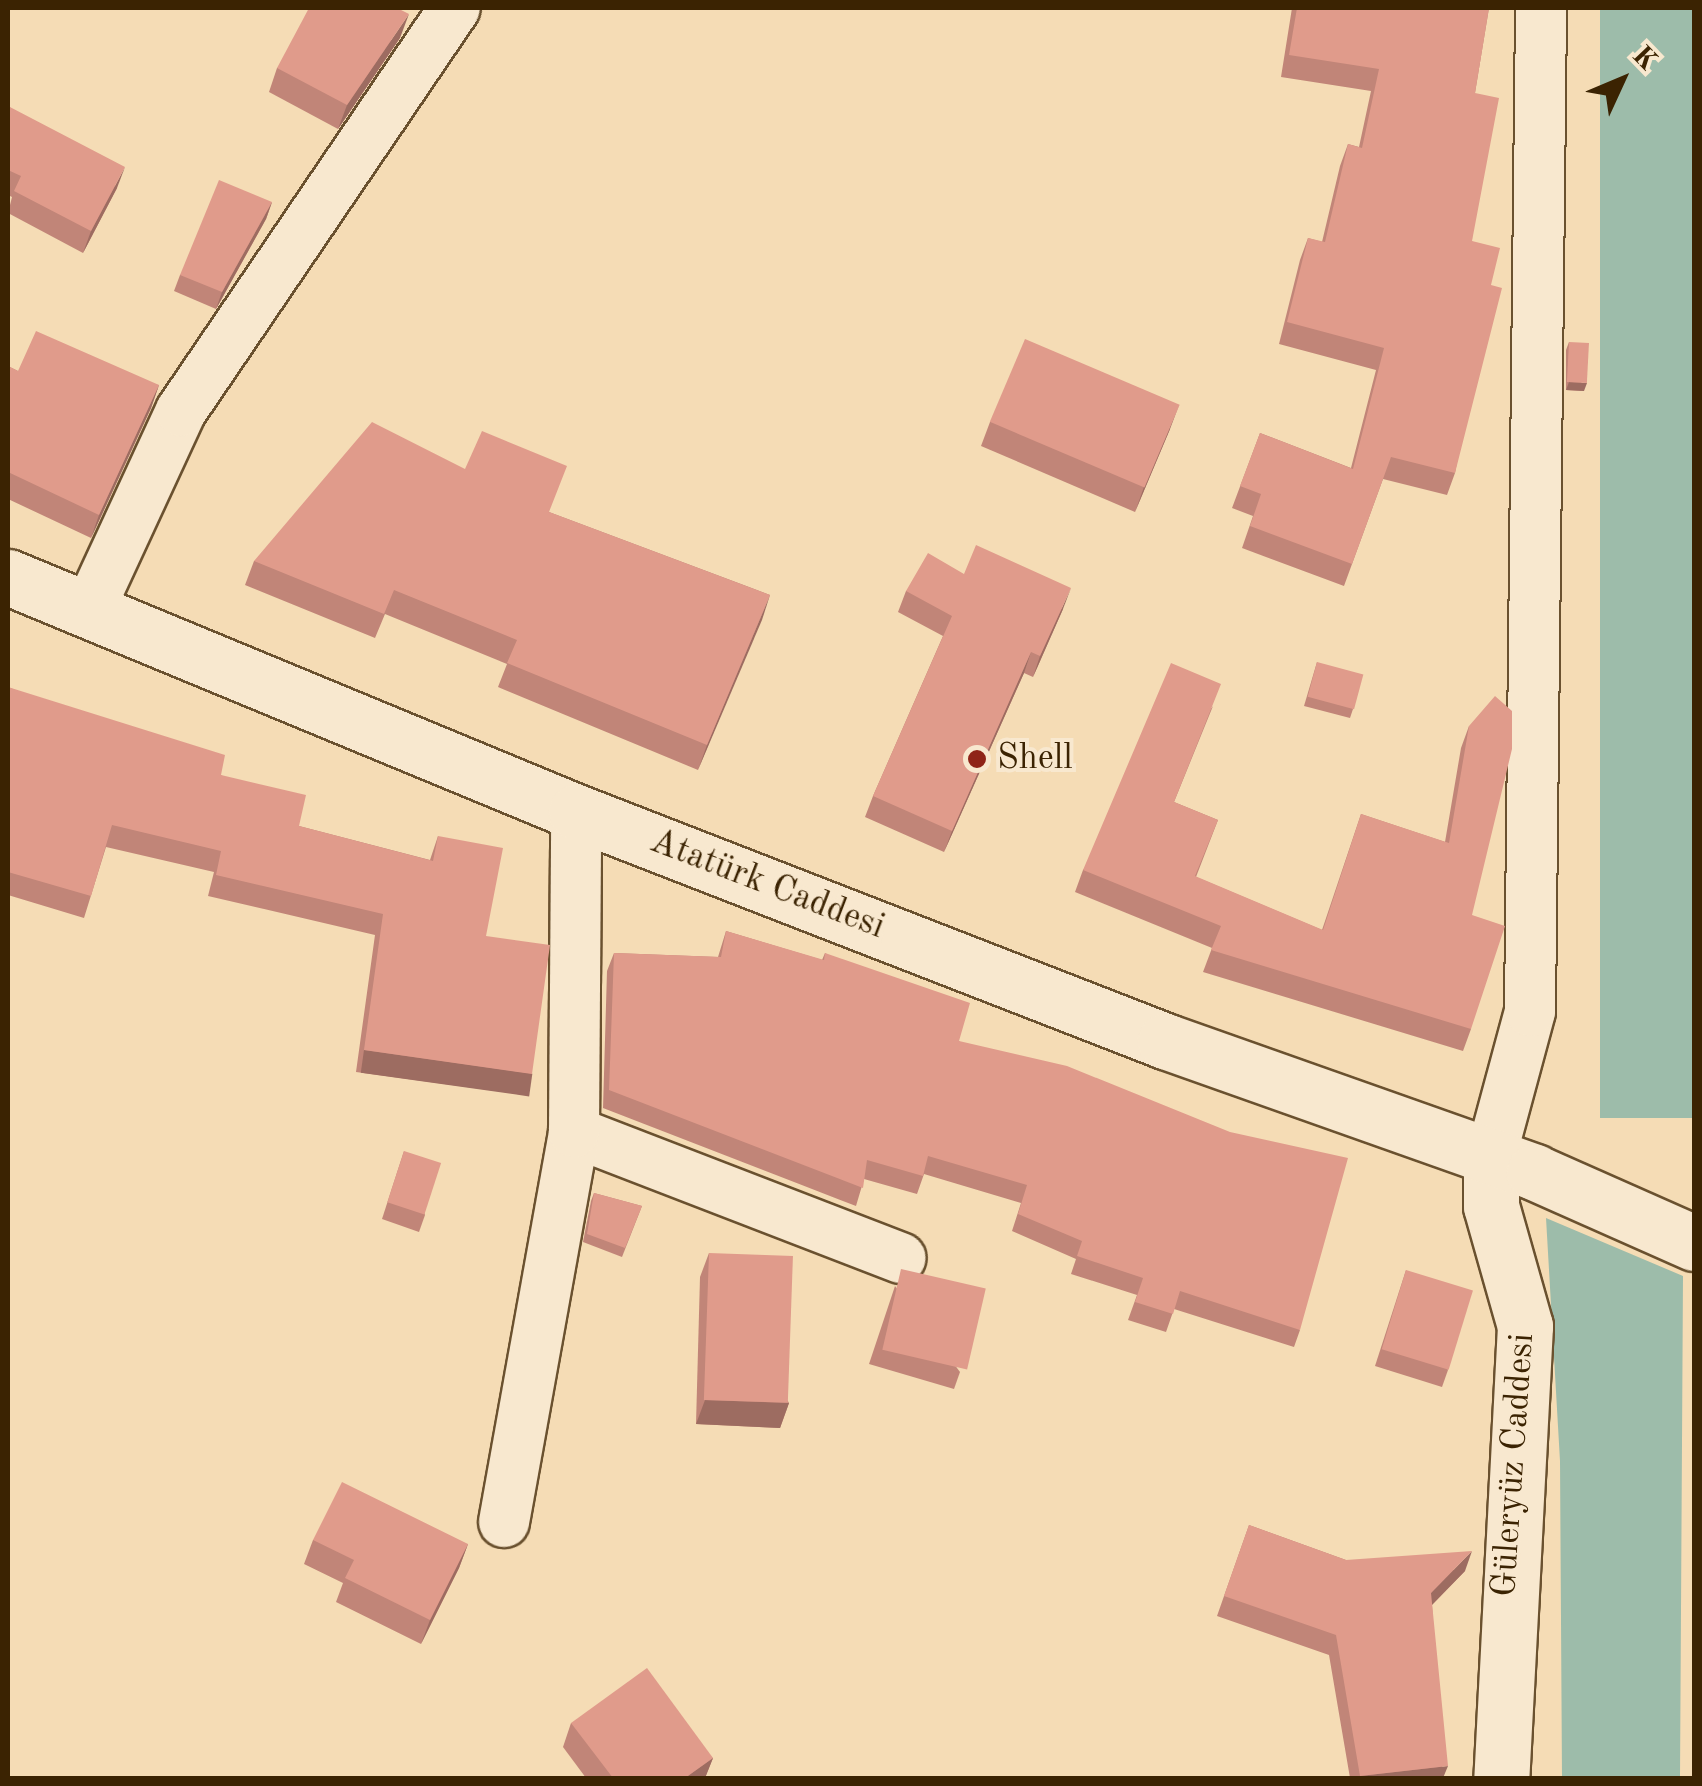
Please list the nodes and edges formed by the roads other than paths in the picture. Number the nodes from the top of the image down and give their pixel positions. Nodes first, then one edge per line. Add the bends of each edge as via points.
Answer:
1 (455, 8) edge
2 (1540, 8) edge
3 (8, 577) edge
4 (89, 610) junction
5 (576, 812) junction
6 (574, 1132) junction
7 (1513, 1164) junction
8 (1694, 1243) edge
9 (900, 1258) dead end
10 (504, 1522) dead end
11 (1501, 1778) edge

1 - 4 street via 181,411
2 - 7 street via 1530,1011
3 - 4 main road, Atatürk Caddesi
4 - 5 main road, Atatürk Caddesi
5 - 6 street
5 - 7 main road, Atatürk Caddesi via 1165,1042
6 - 9 street
6 - 10 street
7 - 8 main road, Atatürk Caddesi
7 - 11 main road, Güleryüz Caddesi via 1491,1206 1525,1326

